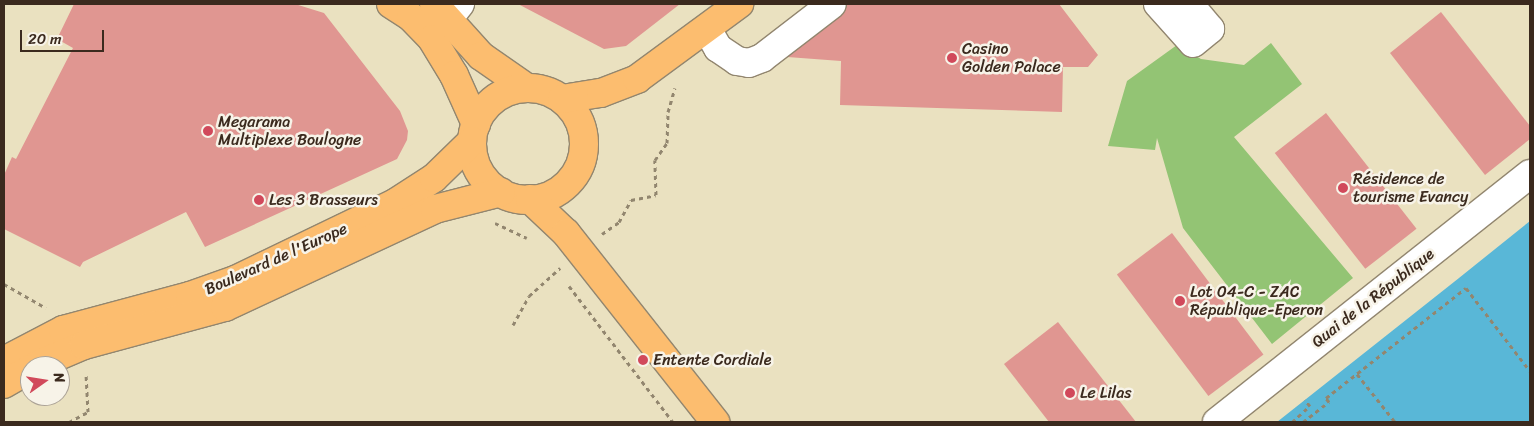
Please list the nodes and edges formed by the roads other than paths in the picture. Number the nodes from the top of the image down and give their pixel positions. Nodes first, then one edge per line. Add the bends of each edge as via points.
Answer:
1 (391, 4) edge
2 (739, 4) edge
3 (832, 4) edge
4 (1158, 4) edge
5 (1189, 4) edge
6 (447, 9) edge
7 (707, 28) junction
8 (527, 88) junction
9 (562, 99) junction
10 (474, 133) junction
11 (1530, 174) edge
12 (501, 192) junction
13 (530, 199) junction
14 (58, 356) edge
15 (4, 361) edge
16 (20, 374) edge
17 (4, 384) edge
18 (715, 422) edge
19 (1217, 422) edge

1 - 10 main road via 411,17 432,39 454,75
2 - 7 main road
3 - 7 street via 762,58 750,63 737,61 718,48
4 - 5 street via 1193,44 1210,28
6 - 8 main road via 481,56
7 - 9 main road via 650,71 625,85 601,93
8 - 9 main road via 545,90
8 - 10 main road via 496,98 484,110
9 - 13 main road via 581,127 581,160 574,176 562,188 547,196
10 - 12 main road via 474,159 482,175
10 - 15 main road, Boulevard de l'Europe via 434,178 395,204 235,280 190,296 63,330
11 - 19 street, Quai de la République
12 - 13 main road
12 - 14 main road, Boulevard de l'Europe via 435,209 225,307 84,345
13 - 18 main road via 550,215 580,250
16 - 17 main road

